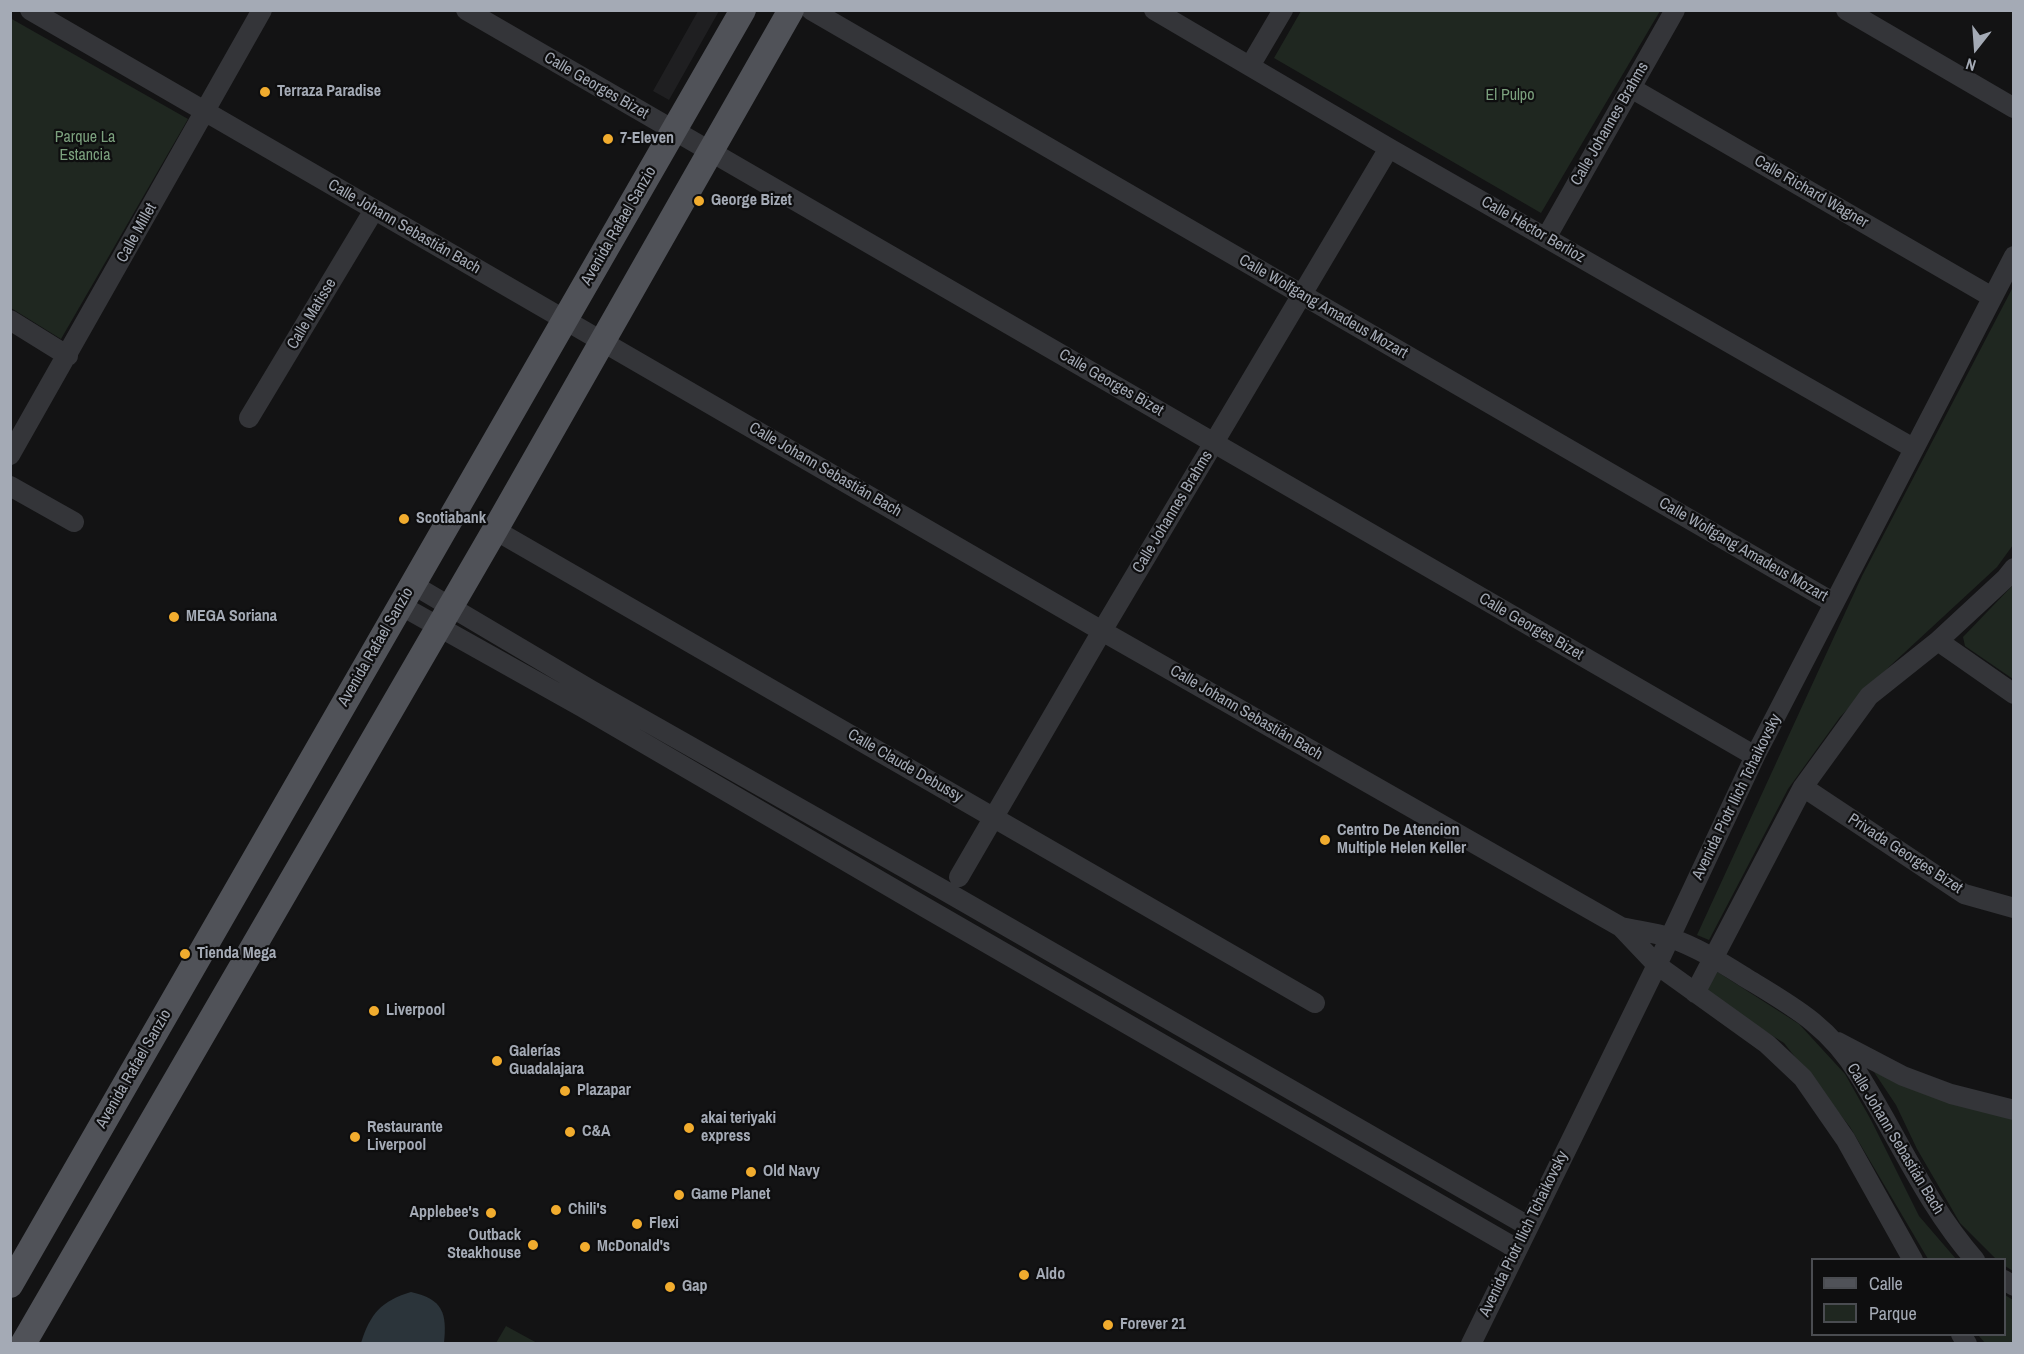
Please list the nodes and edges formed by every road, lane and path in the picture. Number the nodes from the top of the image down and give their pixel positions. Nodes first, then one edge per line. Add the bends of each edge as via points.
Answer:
1 (30, 10) edge
2 (261, 10) edge
3 (466, 10) edge
4 (743, 10) edge
5 (791, 10) edge
6 (811, 10) edge
7 (1154, 10) edge
8 (1283, 10) edge
9 (1675, 10) edge
10 (1846, 10) edge
11 (1250, 66) junction
12 (1631, 88) junction
13 (2013, 108) edge
14 (206, 112) junction
15 (674, 131) junction
16 (1389, 148) junction
17 (710, 152) junction
18 (374, 210) junction
19 (1546, 238) junction
20 (2013, 256) edge
21 (1302, 295) junction
22 (1992, 297) junction
23 (10, 320) edge
24 (565, 320) junction
25 (602, 342) junction
26 (68, 356) junction
27 (249, 418) dead end
28 (1214, 443) junction
29 (1913, 448) junction
30 (10, 455) edge
31 (10, 486) edge
32 (74, 522) dead end
33 (495, 530) junction
34 (2013, 568) edge
35 (406, 595) junction
36 (1834, 603) junction
37 (445, 617) junction
38 (1102, 631) junction
39 (1938, 641) junction
40 (552, 666) junction
41 (540, 684) junction
42 (2013, 694) edge
43 (1755, 756) junction
44 (1803, 787) junction
45 (994, 818) junction
46 (959, 877) dead end
47 (2013, 908) edge
48 (1621, 927) junction
49 (1669, 937) junction
50 (1714, 958) junction
51 (1657, 965) junction
52 (1695, 993) junction
53 (1315, 1003) dead end
54 (1833, 1039) junction
55 (2013, 1110) edge
56 (1528, 1226) junction
57 (1517, 1249) junction
58 (1912, 1258) edge
59 (1973, 1258) edge
60 (10, 1285) edge
61 (23, 1344) edge
62 (1471, 1344) edge

1 - 14 street, Calle Johann Sebastián Bach
2 - 14 street, Calle Millet
3 - 15 street, Calle Georges Bizet
4 - 15 main road, Avenida Rafael Sanzio
5 - 17 main road
6 - 21 street, Calle Wolfgang Amadeus Mozart
7 - 11 street, Calle Héctor Berlioz
8 - 11 street
9 - 12 street, Calle Johannes Brahms
10 - 13 street
11 - 16 street, Calle Héctor Berlioz
12 - 19 street, Calle Johannes Brahms
12 - 22 street, Calle Richard Wagner
14 - 18 street, Calle Johann Sebastián Bach
14 - 26 street, Calle Millet
15 - 17 street, Calle Georges Bizet
15 - 24 main road, Avenida Rafael Sanzio
16 - 19 street, Calle Héctor Berlioz
16 - 21 street, Calle Johannes Brahms
17 - 25 main road
17 - 28 street, Calle Georges Bizet
18 - 24 street, Calle Johann Sebastián Bach
18 - 27 street, Calle Matisse
19 - 29 street, Calle Héctor Berlioz
20 - 22 street, Avenida Piotr Ilich Tchaikovsky
21 - 28 street, Calle Johannes Brahms
21 - 36 street, Calle Wolfgang Amadeus Mozart
22 - 29 street, Avenida Piotr Ilich Tchaikovsky
23 - 26 street
24 - 25 street, Calle Johann Sebastián Bach
24 - 35 main road, Avenida Rafael Sanzio
25 - 33 main road
25 - 38 street, Calle Johann Sebastián Bach
26 - 30 street, Calle Millet
28 - 38 street, Calle Johannes Brahms
28 - 43 street, Calle Georges Bizet
29 - 36 street, Avenida Piotr Ilich Tchaikovsky
31 - 32 street
33 - 37 main road
33 - 45 street, Calle Claude Debussy
34 - 39 street
35 - 37 street
35 - 60 main road, Avenida Rafael Sanzio
36 - 43 street, Avenida Piotr Ilich Tchaikovsky
37 - 40 street
37 - 41 street
37 - 61 main road
38 - 45 street, Calle Johannes Brahms
38 - 48 street, Calle Johann Sebastián Bach
39 - 42 street
39 - 44 street via 1869,696
40 - 41 street
40 - 56 street
41 - 57 street
43 - 49 street, Avenida Piotr Ilich Tchaikovsky
44 - 47 street, Privada Georges Bizet via 1964,894
44 - 50 street
45 - 46 street, Calle Johannes Brahms
45 - 53 street, Calle Claude Debussy
48 - 49 street, Calle Johann Sebastián Bach
48 - 51 street, Calle Johann Sebastián Bach
49 - 50 street, Calle Johann Sebastián Bach
49 - 51 street, Avenida Piotr Ilich Tchaikovsky
50 - 52 street
50 - 54 street, Calle Johann Sebastián Bach via 1795,1008
51 - 52 street, Calle Johann Sebastián Bach
51 - 56 street, Avenida Piotr Ilich Tchaikovsky
52 - 58 street, Calle Johann Sebastián Bach via 1767,1044 1803,1078 1846,1140
54 - 55 street via 1903,1076 1951,1094
54 - 59 street, Calle Johann Sebastián Bach via 1859,1074 1924,1191
56 - 57 street, Avenida Piotr Ilich Tchaikovsky
57 - 62 street, Avenida Piotr Ilich Tchaikovsky

